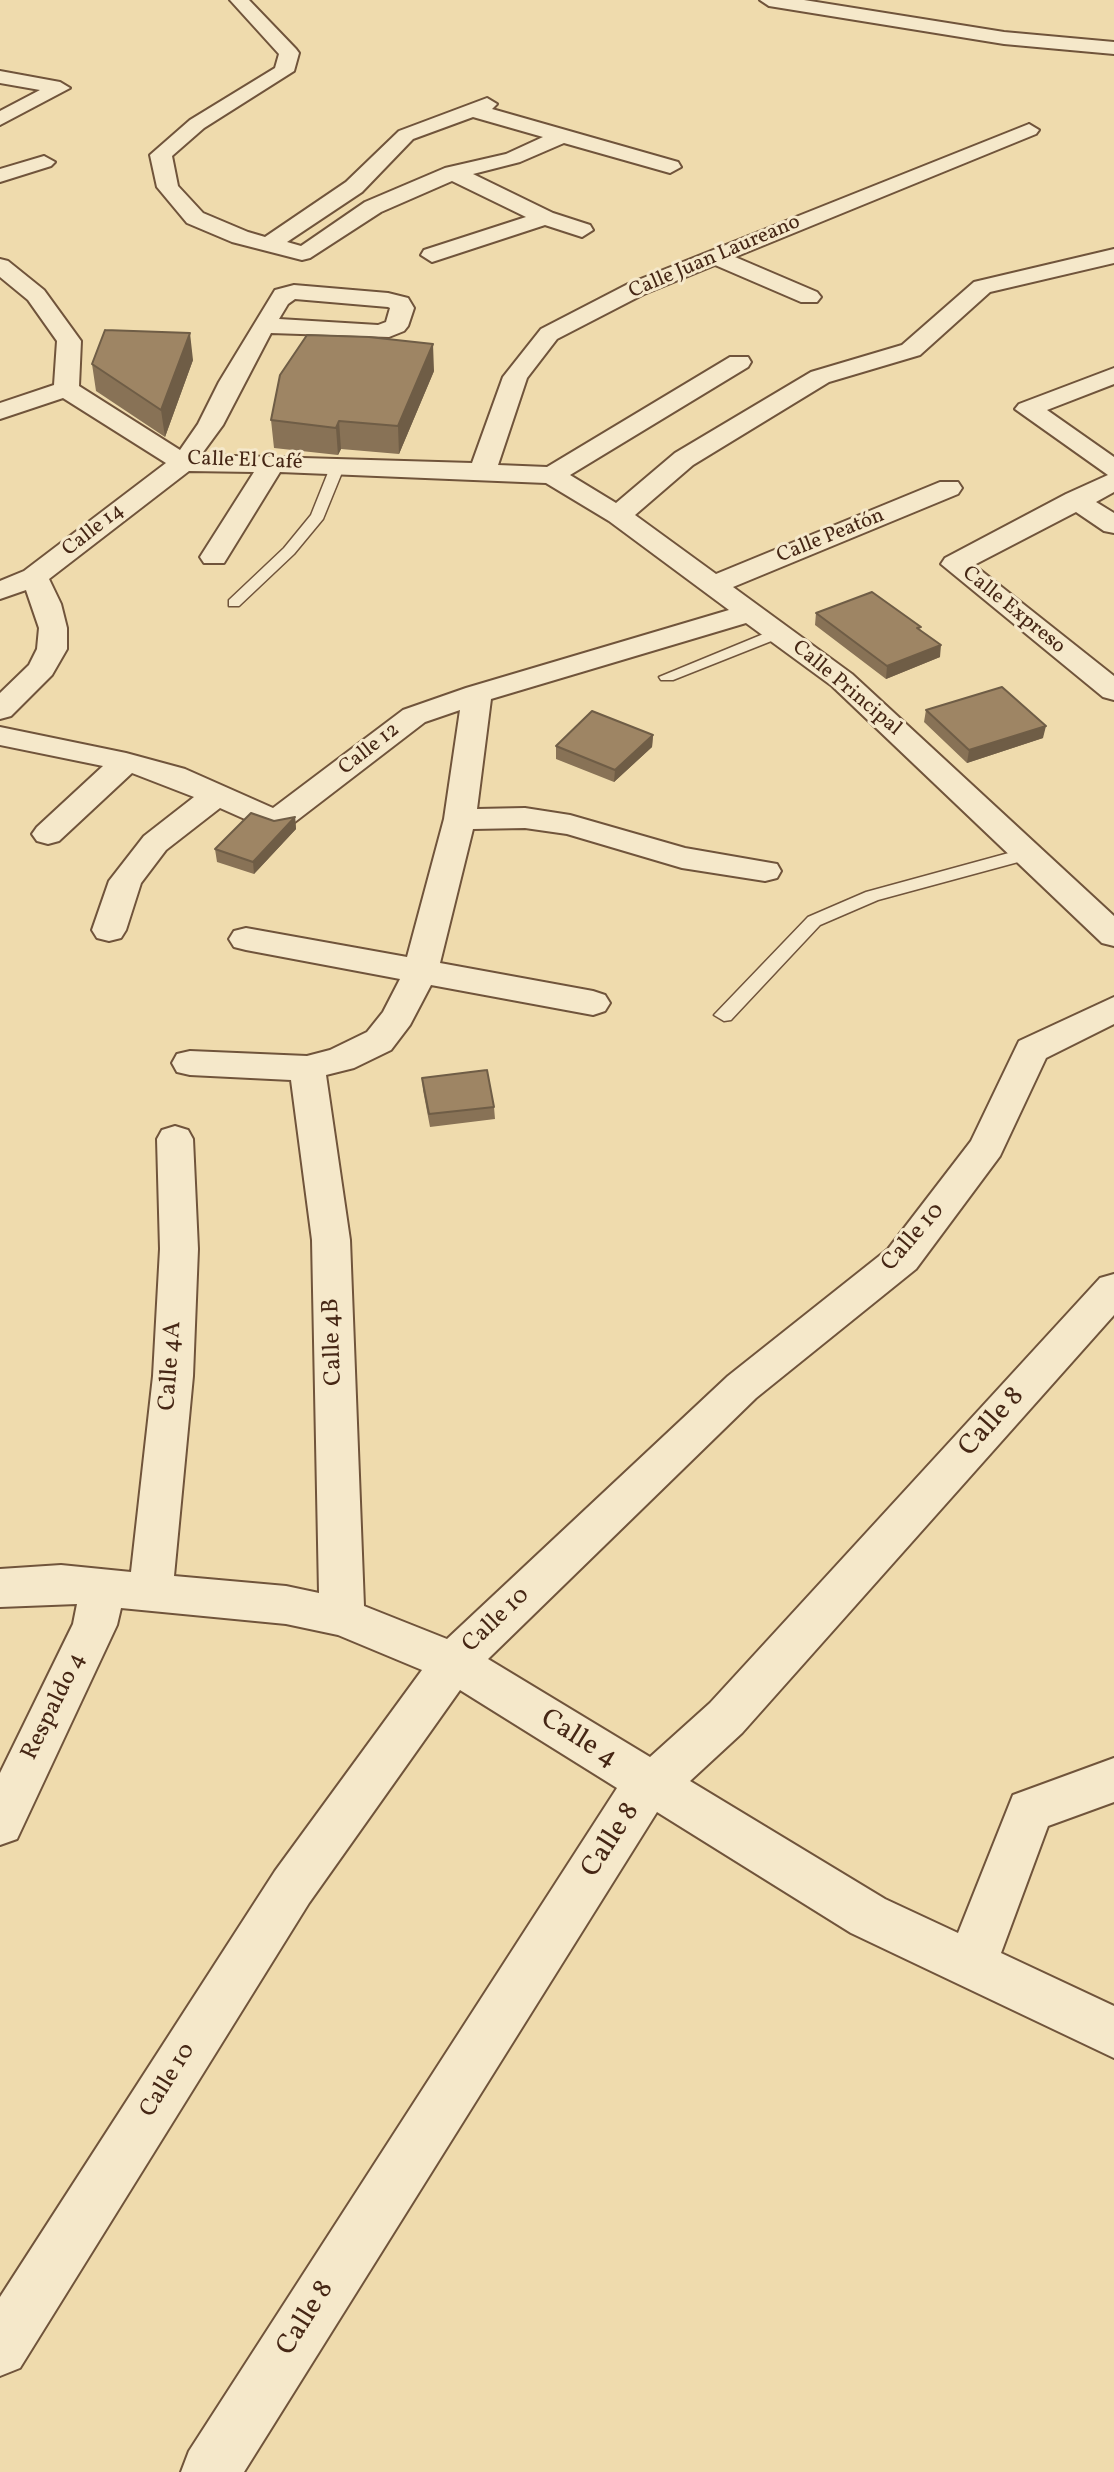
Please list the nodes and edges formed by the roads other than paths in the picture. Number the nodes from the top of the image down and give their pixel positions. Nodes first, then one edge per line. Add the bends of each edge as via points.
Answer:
1 (239, 0) edge
2 (769, 0) edge
3 (1114, 48) edge
4 (0, 78) edge
5 (0, 119) edge
6 (1029, 130) dead end
7 (561, 137) junction
8 (44, 162) dead end
9 (670, 167) dead end
10 (453, 173) junction
11 (0, 176) edge
12 (545, 218) junction
13 (582, 230) dead end
14 (268, 245) junction
15 (432, 255) dead end
16 (1114, 256) edge
17 (715, 257) junction
18 (0, 266) edge
19 (809, 297) dead end
20 (265, 325) junction
21 (739, 362) dead end
22 (1114, 375) edge
23 (66, 389) junction
24 (0, 411) edge
25 (183, 463) junction
26 (272, 464) junction
27 (338, 465) junction
28 (1114, 469) edge
29 (482, 472) junction
30 (552, 475) junction
31 (1114, 482) edge
32 (949, 488) dead end
33 (1075, 500) junction
34 (618, 515) junction
35 (1114, 525) edge
36 (214, 557) dead end
37 (34, 577) junction
38 (713, 585) junction
39 (0, 591) edge
40 (234, 603) dead end
41 (750, 612) junction
42 (778, 633) junction
43 (667, 677) dead end
44 (1114, 691) edge
45 (477, 694) junction
46 (0, 710) edge
47 (0, 736) edge
48 (127, 762) junction
49 (216, 795) junction
50 (460, 819) junction
51 (48, 834) dead end
52 (1027, 855) junction
53 (765, 871) dead end
54 (1114, 898) edge
55 (1083, 907) junction
56 (109, 930) dead end
57 (1114, 936) edge
58 (246, 939) dead end
59 (420, 973) junction
60 (593, 1003) dead end
61 (1114, 1009) edge
62 (724, 1014) dead end
63 (190, 1063) dead end
64 (307, 1069) junction
65 (175, 1139) dead end
66 (1114, 1289) edge
67 (0, 1588) edge
68 (103, 1588) junction
69 (152, 1592) junction
70 (342, 1617) junction
71 (454, 1662) junction
72 (1114, 1780) edge
73 (652, 1786) junction
74 (0, 1823) edge
75 (971, 1965) junction
76 (1114, 2034) edge
77 (0, 2348) edge
78 (210, 2472) edge

1 - 14 street via 289,53 284,71 197,124 161,155 168,187 195,218
2 - 3 street via 1004,38
4 - 5 street via 60,88
6 - 17 street, Calle Juan Laureano
7 - 9 street
7 - 10 street via 513,158
7 - 14 street via 479,107 406,135 354,187
8 - 11 street
10 - 12 street
10 - 14 street via 373,207 309,251
12 - 13 street
12 - 15 street
16 - 34 street via 982,287 911,349 820,377 684,459
17 - 19 street
17 - 29 street, Calle Juan Laureano via 636,289 549,334 515,377
18 - 23 street via 36,295 69,341
20 - 20 street, Calle 14 via 381,332 396,326 402,308 388,300 294,292 278,300
20 - 25 street, Calle 14
21 - 30 street
22 - 28 street via 1028,409
23 - 24 street
23 - 25 street, Calle El Café
25 - 26 street, Calle El Café
25 - 37 street, Calle 14
26 - 27 street, Calle El Café
26 - 36 street
27 - 29 street, Calle El Café
27 - 40 lane via 318,516
29 - 30 street, Calle El Café
30 - 34 street, Calle Principal
31 - 33 street, Calle Expreso
32 - 38 street, Calle Peatón
33 - 35 street
33 - 44 street, Calle Expreso via 955,564
34 - 38 street, Calle Principal
37 - 39 street, Calle 14
37 - 46 street via 47,604 52,649 43,669
38 - 41 street, Calle Principal
41 - 42 street, Calle Principal
41 - 45 street, Calle 12
42 - 43 lane
42 - 52 street, Calle Principal via 842,680
45 - 49 street, Calle 12 via 414,716 276,821
45 - 50 street
47 - 48 street, Calle 12
48 - 49 street, Calle 12
48 - 51 street
49 - 56 street via 155,844 125,881
50 - 53 street via 525,818 570,825 682,858
50 - 59 street
52 - 55 street, Calle Principal
52 - 62 lane via 872,896 814,921
54 - 55 street
55 - 57 street, Calle Principal
58 - 59 street
59 - 60 street
59 - 64 street via 398,1017 379,1041
61 - 71 street, Calle 10 via 1032,1049 986,1147 902,1259 742,1387
63 - 64 street
64 - 70 street, Calle 4B via 331,1240
65 - 69 street, Calle 4A via 179,1262
66 - 73 street, Calle 8 via 726,1718
67 - 68 street, Calle 4 via 61,1584
68 - 69 street, Calle 4
68 - 74 street, Respaldo 4 via 94,1625
69 - 70 street, Calle 4 via 286,1605
70 - 71 street, Calle 4
71 - 73 street, Calle 4
71 - 77 street, Calle 10 via 292,1887
72 - 75 street via 1030,1811
73 - 75 street, Calle 4 via 868,1916
73 - 78 street, Calle 8 via 636,1800
75 - 76 street, Calle 4

